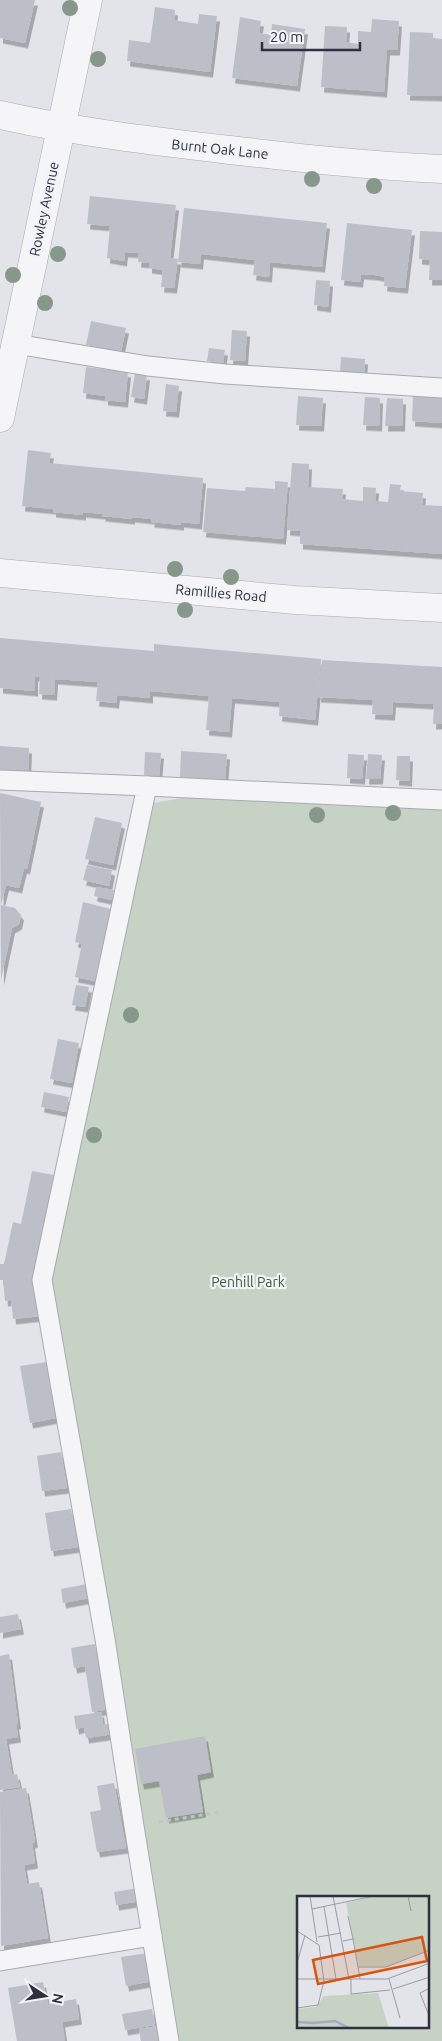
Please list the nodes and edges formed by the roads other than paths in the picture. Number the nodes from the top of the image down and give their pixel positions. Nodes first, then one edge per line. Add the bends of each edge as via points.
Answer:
1 (88, 0) edge
2 (0, 115) edge
3 (61, 127) junction
4 (442, 168) edge
5 (16, 344) junction
6 (442, 388) edge
7 (0, 418) edge
8 (0, 573) edge
9 (442, 608) edge
10 (0, 780) edge
11 (147, 786) junction
12 (442, 800) edge
13 (152, 1936) junction
14 (0, 1961) edge
15 (170, 2041) edge

1 - 3 street, Rowley Avenue
2 - 3 street, Burnt Oak Lane
3 - 4 street, Burnt Oak Lane via 248,152
3 - 5 street, Rowley Avenue
5 - 6 lane via 148,366
5 - 7 street, Rowley Avenue
8 - 9 street, Ramillies Road via 295,600
10 - 11 lane
11 - 12 lane
11 - 13 lane via 42,1280 105,1638
13 - 14 lane
13 - 15 lane

